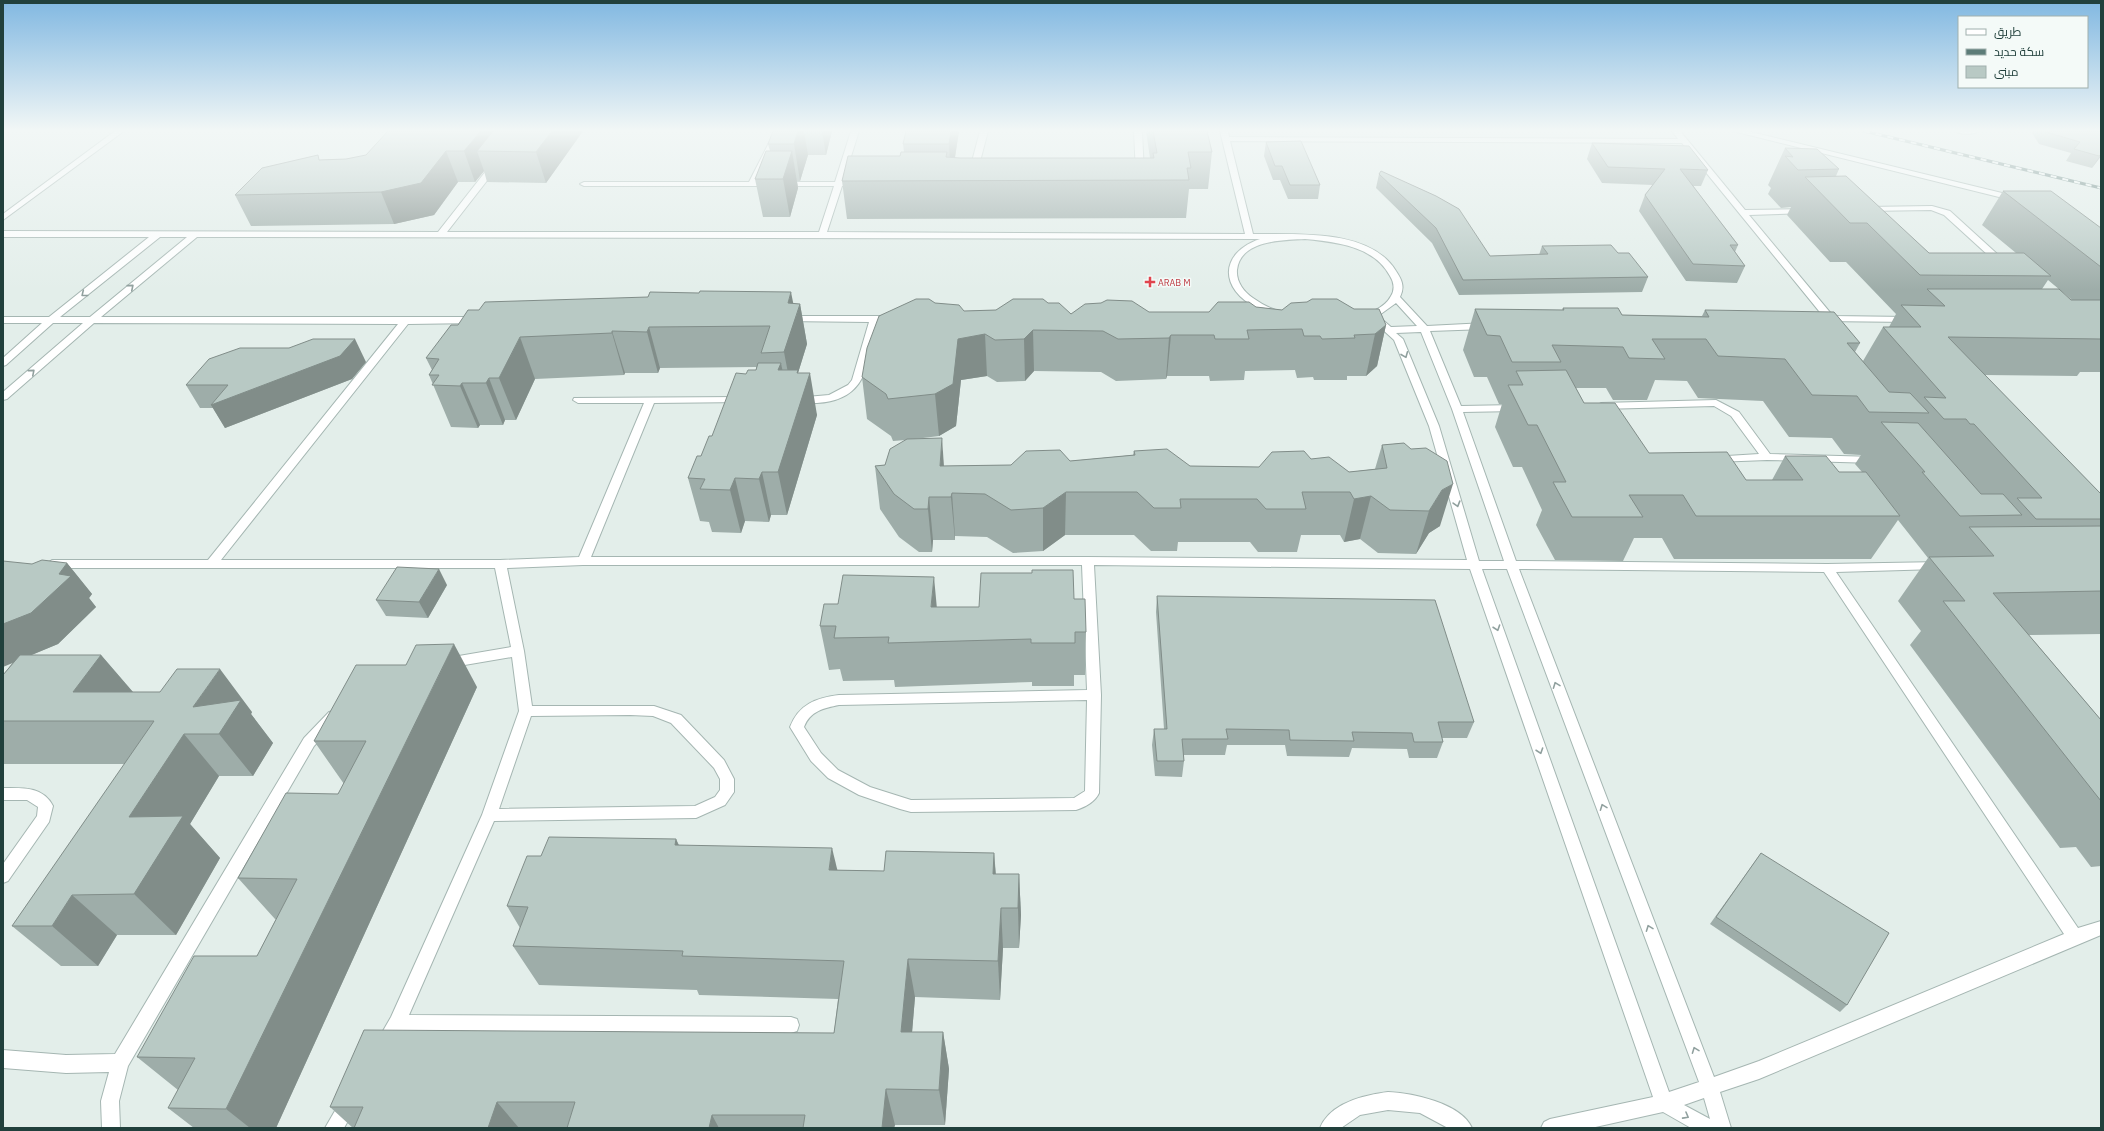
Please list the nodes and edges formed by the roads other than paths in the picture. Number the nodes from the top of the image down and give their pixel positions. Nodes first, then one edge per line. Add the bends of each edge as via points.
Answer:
1 (49, 184) edge
2 (480, 184) edge
3 (584, 184) dead end
4 (752, 184) joint
5 (837, 184) junction
6 (868, 184) edge
7 (1238, 184) edge
8 (1719, 184) edge
9 (1956, 184) edge
10 (2025, 205) edge
11 (1858, 209) edge
12 (1812, 210) edge
13 (1743, 213) junction
14 (3, 218) edge
15 (3, 234) edge
16 (158, 234) junction
17 (441, 234) junction
18 (194, 235) junction
19 (1248, 235) junction
20 (822, 236) junction
21 (1279, 237) junction
22 (1991, 267) edge
23 (1396, 298) junction
24 (1372, 315) junction
25 (875, 319) junction
26 (906, 319) edge
27 (1816, 319) edge
28 (1830, 319) junction
29 (3, 320) edge
30 (485, 320) edge
31 (779, 320) edge
32 (1918, 320) edge
33 (50, 321) junction
34 (91, 321) junction
35 (405, 321) junction
36 (1268, 321) edge
37 (1308, 321) junction
38 (1494, 326) edge
39 (1424, 328) junction
40 (1388, 330) junction
41 (3, 363) edge
42 (3, 397) edge
43 (578, 400) dead end
44 (650, 400) junction
45 (754, 400) edge
46 (785, 400) edge
47 (1526, 408) edge
48 (1457, 409) junction
49 (1602, 420) edge
50 (1767, 457) junction
51 (1704, 459) edge
52 (1884, 460) edge
53 (583, 561) junction
54 (1088, 561) junction
55 (43, 564) edge
56 (500, 564) junction
57 (1946, 564) edge
58 (210, 565) junction
59 (1511, 565) junction
60 (1475, 566) junction
61 (1827, 568) junction
62 (518, 651) junction
63 (431, 667) edge
64 (1094, 696) junction
65 (344, 707) edge
66 (526, 711) junction
67 (3, 794) edge
68 (489, 815) junction
69 (3, 876) edge
70 (2101, 928) edge
71 (2075, 937) junction
72 (397, 1023) junction
73 (791, 1025) dead end
74 (378, 1056) edge
75 (3, 1059) edge
76 (120, 1063) junction
77 (1709, 1086) junction
78 (358, 1089) edge
79 (1664, 1103) junction
80 (110, 1128) edge
81 (334, 1128) edge
82 (1328, 1128) edge
83 (1463, 1128) edge
84 (1550, 1128) edge
85 (1708, 1128) edge
86 (1722, 1128) edge

1 - 14 street
2 - 17 street
3 - 4 street
4 - 5 street
5 - 6 street
5 - 20 street
7 - 19 street
8 - 13 street
9 - 10 street via 2002,195
11 - 22 street via 1932,208 1947,213 2009,269
12 - 13 street
13 - 28 street
15 - 16 street
16 - 18 street
16 -> 33 street
17 - 18 street
17 - 20 street
34 -> 18 street
19 - 20 street
19 - 21 street
21 - 23 street via 1331,239 1357,246 1378,256 1393,269 1399,283
21 - 37 street via 1257,243 1240,253 1232,265 1231,279 1240,293 1258,306 1282,316
23 - 24 street via 1383,310
23 - 39 street
24 - 37 street via 1334,322
24 - 40 street
25 - 26 street
25 - 31 street
25 - 46 street via 856,381 851,389 835,398 825,400
27 - 28 street
28 - 32 street
29 - 33 street
30 - 35 street
33 - 34 street
33 - 41 street
34 - 35 street
42 -> 34 street
35 - 58 street
36 - 37 street
38 - 39 street
39 - 40 street
39 - 48 street
40 -> 60 street via 1398,339 1434,426
43 - 44 street
44 - 45 street
44 - 53 street
47 - 48 street
48 - 59 street
49 - 50 street via 1591,407 1716,403 1735,414
50 - 51 street
50 - 52 street
53 - 54 street
53 - 56 street
54 - 60 street
54 - 64 street
55 - 58 street
56 - 58 street
56 - 62 street
57 - 61 street
59 - 60 street
59 - 61 street
77 -> 59 street
60 -> 79 street
61 - 71 street
62 - 63 street via 467,658
62 - 66 street
64 - 64 street via 857,698 830,701 812,707 799,718 797,727 825,766 853,786 898,803 911,806 1076,804 1092,792
65 - 76 street via 327,720 308,742
66 - 68 street
66 - 68 street via 654,711 676,719 719,764 727,779 727,792 720,801 696,812
67 - 69 street via 34,795 40,797 46,806 44,818
68 - 72 street
70 - 71 street
71 - 77 street via 1758,1070
72 - 73 street
72 - 74 street
75 - 76 street via 66,1064
76 - 80 street via 110,1101
77 - 79 street
77 - 86 street
78 - 81 street
79 - 84 street
79 -> 85 street
82 - 83 street via 1352,1109 1376,1101 1403,1100 1430,1108

